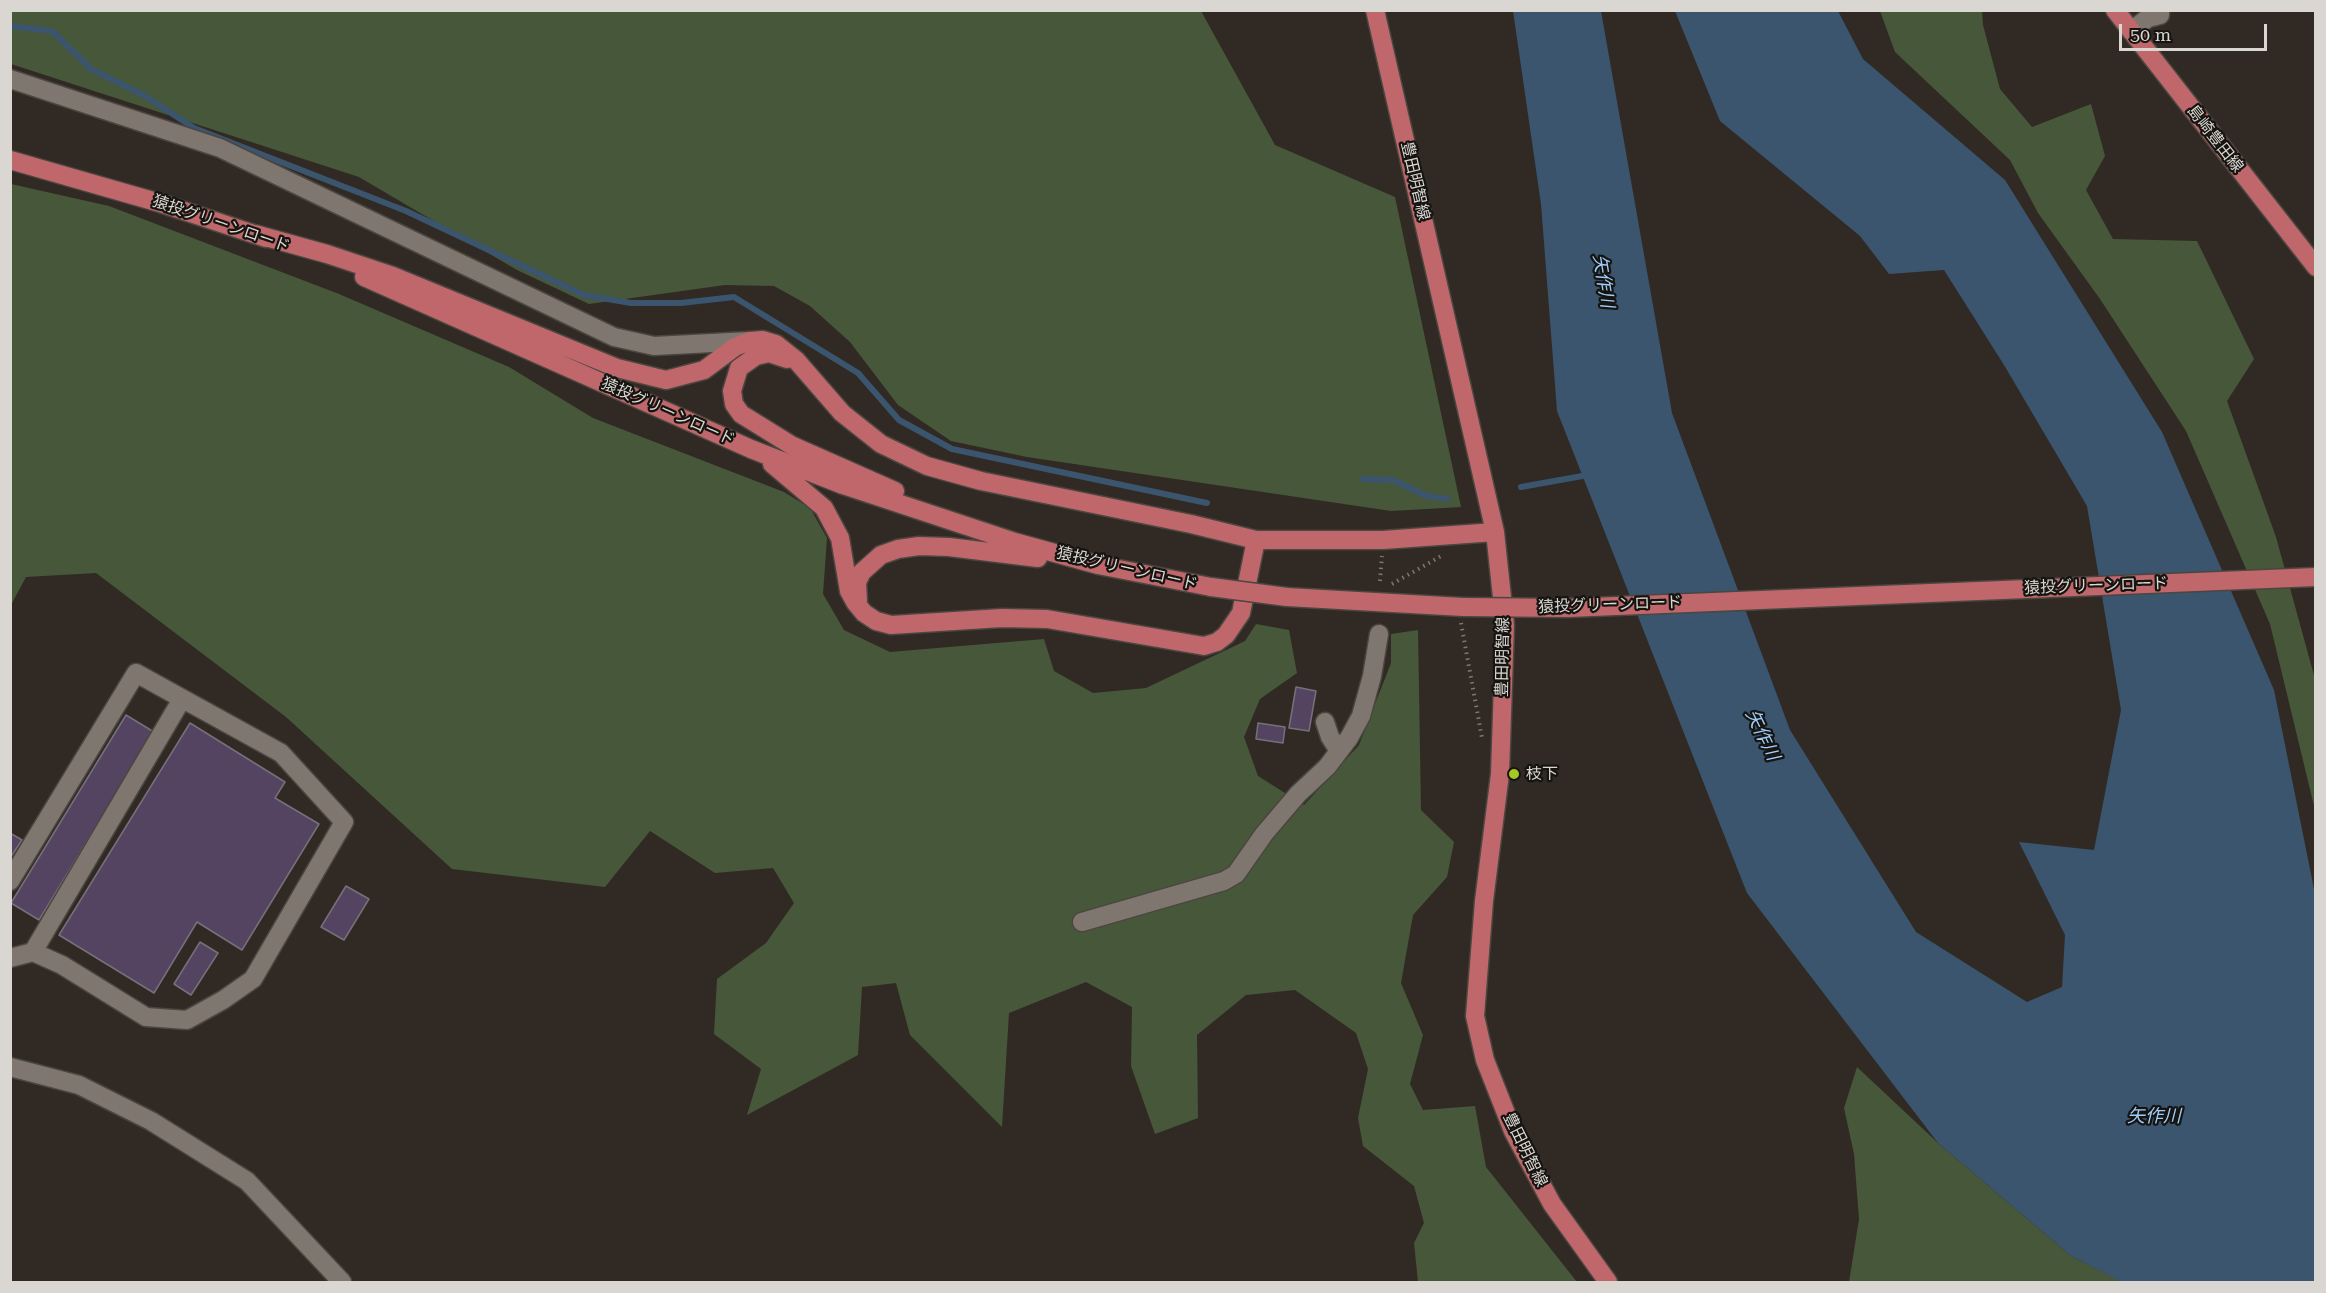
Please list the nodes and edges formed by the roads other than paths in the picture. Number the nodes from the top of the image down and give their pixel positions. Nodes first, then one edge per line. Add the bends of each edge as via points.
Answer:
1 (1375, 10) edge
2 (2115, 10) edge
3 (2160, 10) edge
4 (2131, 31) junction
5 (10, 79) edge
6 (10, 160) edge
7 (255, 234) junction
8 (2316, 267) edge
9 (750, 341) junction
10 (805, 372) junction
11 (752, 449) junction
12 (1495, 532) junction
13 (1256, 540) junction
14 (1015, 542) junction
15 (1098, 565) junction
16 (2316, 577) edge
17 (864, 613) junction
18 (1379, 634) dead end
19 (182, 699) junction
20 (1325, 722) dead end
21 (1339, 751) junction
22 (10, 880) edge
23 (1083, 922) dead end
24 (33, 952) junction
25 (10, 958) edge
26 (10, 1067) edge
27 (342, 1282) edge
28 (1608, 1282) edge

1 - 12 main road, 豊田明智線
2 - 4 main road, 島崎豊田線
3 - 4 street via 2160,15 2148,18
4 - 8 main road, 島崎豊田線
5 - 9 street via 220,148 614,337 654,346
6 - 7 main road, 猿投グリーンロード
7 - 9 main road via 393,276 617,368 666,380 704,370
7 - 11 main road, 猿投グリーンロード via 501,336
9 - 10 main road via 776,344
10 - 13 main road via 861,430 927,466
10 - 14 main road via 780,356 756,356 739,368 734,380 734,404 751,423 790,445
11 - 14 main road, 猿投グリーンロード via 843,485
11 - 17 main road via 824,508 840,538 849,591
12 - 13 main road via 1383,540
12 - 28 main road, 豊田明智線 via 1505,625 1500,774 1475,1016 1485,1060 1513,1131 1552,1204
13 - 17 main road via 1241,614 1226,635 1204,646 1047,619 1002,618 900,626 876,621
14 - 15 main road, 猿投グリーンロード
15 - 16 main road, 猿投グリーンロード, bridge via 1211,587 1462,613
15 - 17 main road via 949,547 898,549 881,555 862,572 856,591
18 - 21 street via 1361,716
19 - 22 street via 136,673
19 - 24 street
19 - 24 street via 281,753 344,822 253,979 187,1020 146,1017
20 - 21 street
21 - 23 street via 1264,834 1236,874
24 - 25 street
26 - 27 street via 79,1085 151,1121 247,1180

